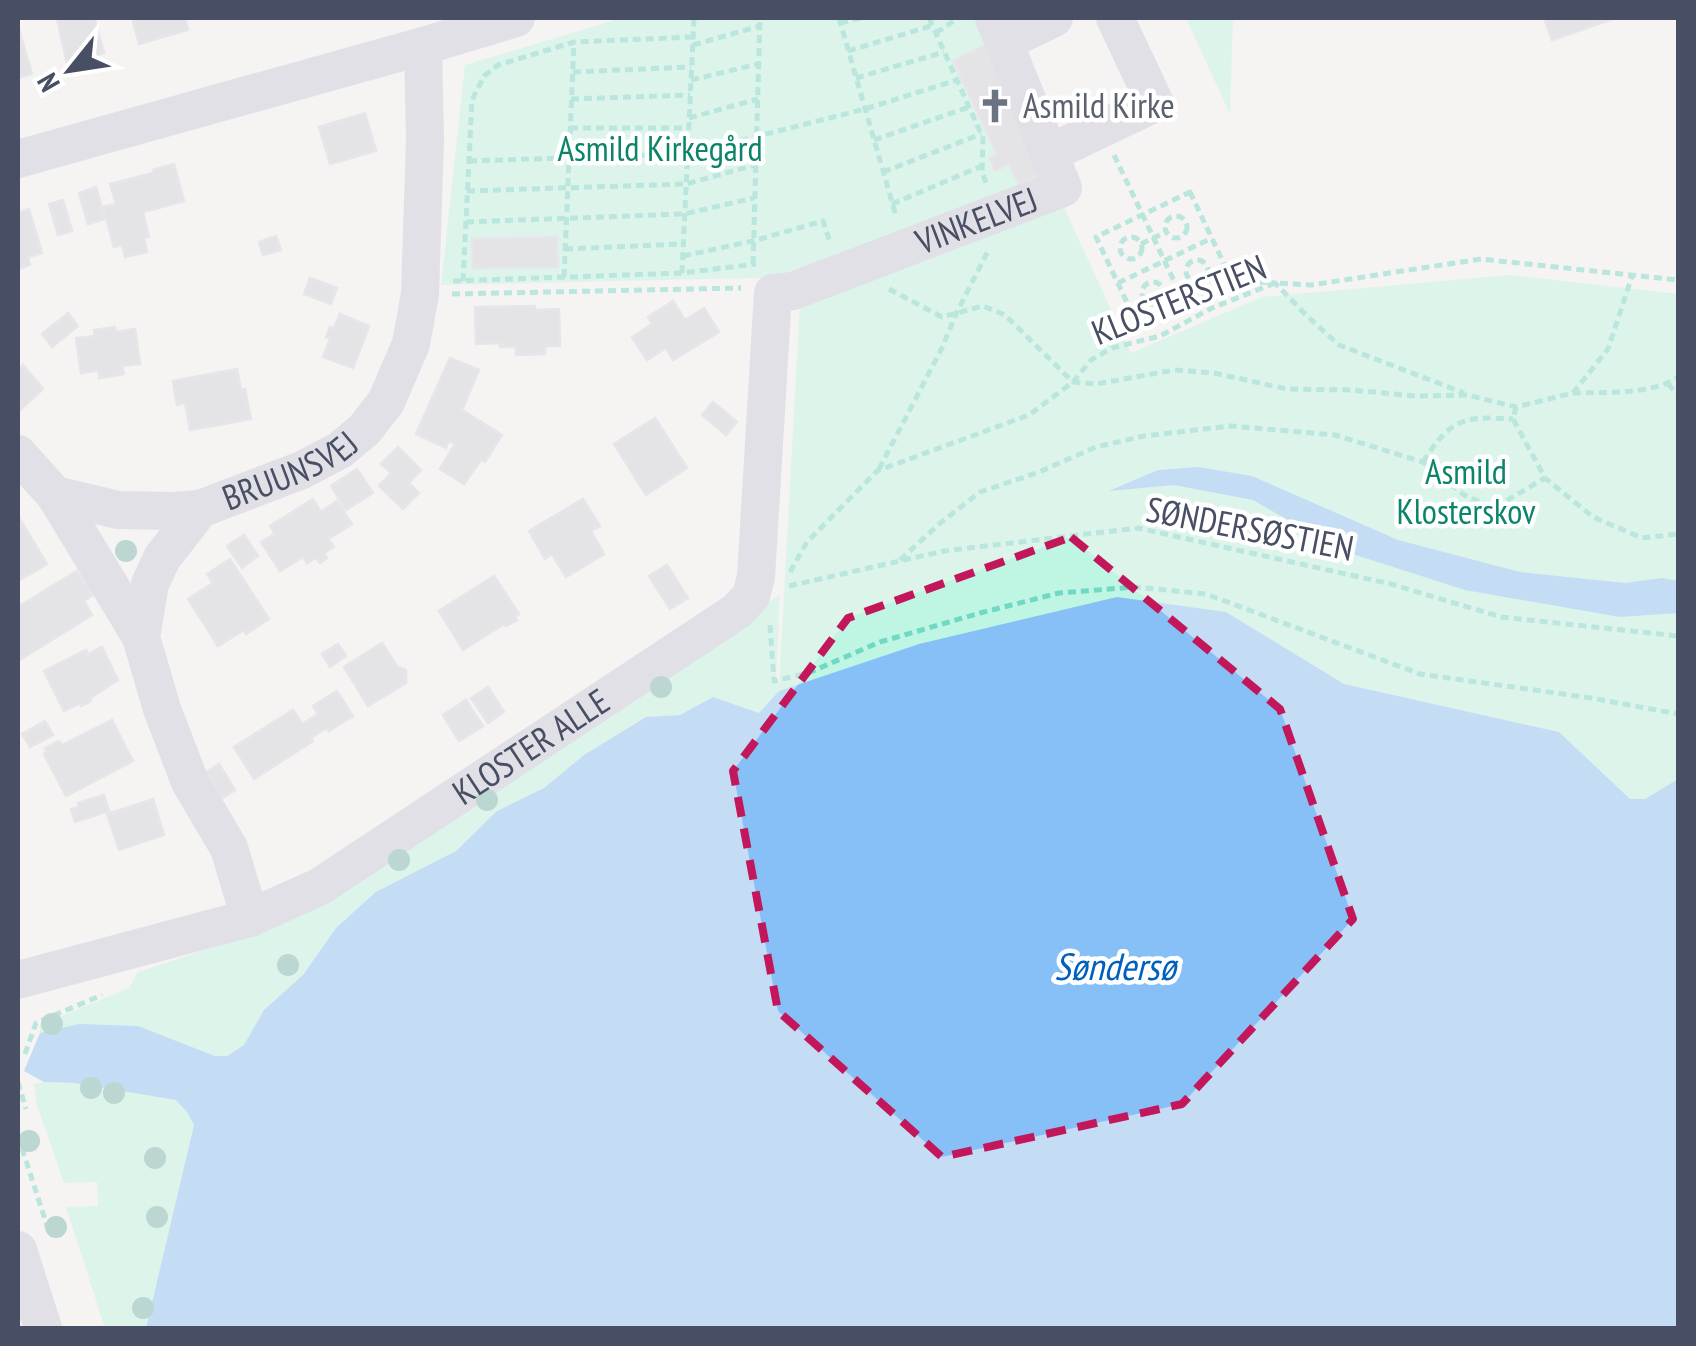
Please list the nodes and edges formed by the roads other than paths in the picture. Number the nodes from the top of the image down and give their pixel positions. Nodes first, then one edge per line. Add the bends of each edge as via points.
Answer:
1 (516, 18) edge
2 (1054, 18) edge
3 (1114, 18) edge
4 (999, 30) edge
5 (423, 46) junction
6 (1048, 154) junction
7 (18, 159) edge
8 (18, 454) edge
9 (56, 494) junction
10 (200, 509) junction
11 (767, 591) joint
12 (141, 638) junction
13 (250, 918) junction
14 (18, 980) edge
15 (18, 1250) edge
16 (43, 1328) edge

1 - 5 street
2 - 4 street
3 - 6 street via 1155,103
4 - 6 street, VINKELVEJ
5 - 7 street
5 - 10 street, BRUUNSVEJ via 420,288 411,344 386,402 340,450
6 - 11 street, VINKELVEJ via 1063,188 849,258 793,291 764,273 756,577
8 - 9 street
9 - 10 street via 118,510
9 - 12 street
10 - 12 street, BRUUNSVEJ via 150,584
11 - 13 street, KLOSTER ALLE via 319,886
12 - 13 street, BRUUNSVEJ via 190,782 229,848
13 - 14 street, KLOSTER ALLE
15 - 16 street

